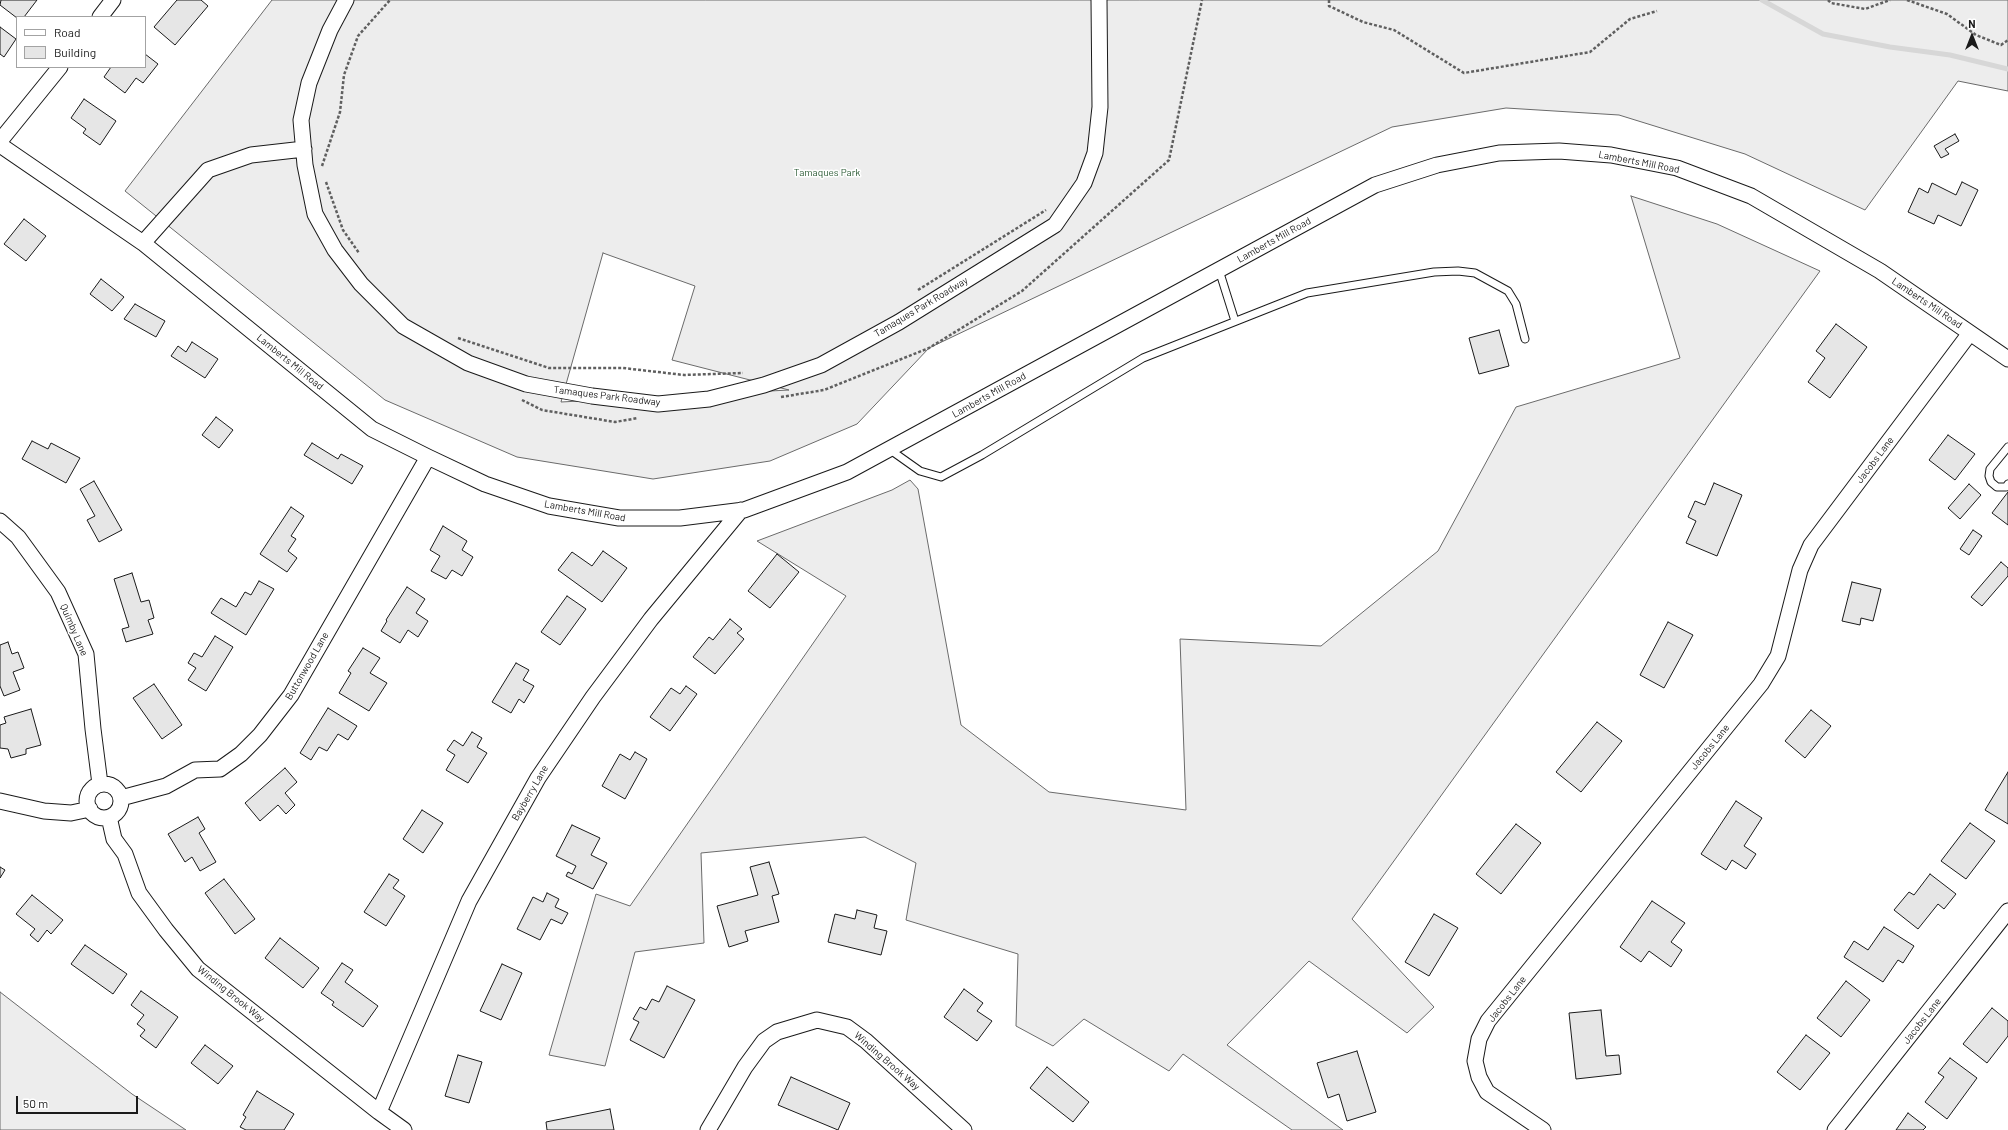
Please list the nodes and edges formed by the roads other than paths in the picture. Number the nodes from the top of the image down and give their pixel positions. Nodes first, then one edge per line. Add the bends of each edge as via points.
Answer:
1 (113, 0) edge
2 (346, 0) edge
3 (1099, 0) edge
4 (101, 16) edge
5 (59, 68) edge
6 (0, 141) edge
7 (0, 145) edge
8 (304, 149) junction
9 (143, 243) junction
10 (1219, 270) junction
11 (1235, 321) junction
12 (1970, 333) junction
13 (1525, 339) dead end
14 (2008, 359) edge
15 (2008, 447) edge
16 (889, 449) junction
17 (428, 458) junction
18 (2008, 484) edge
19 (741, 510) junction
20 (0, 521) edge
21 (100, 784) junction
22 (121, 798) junction
23 (0, 801) edge
24 (90, 809) junction
25 (109, 817) junction
26 (2008, 911) edge
27 (379, 1112) junction
28 (404, 1130) edge
29 (708, 1130) edge
30 (964, 1130) edge
31 (1543, 1130) edge
32 (1835, 1130) edge

1 - 4 street
2 - 8 street, Tamaques Park Roadway via 330,30 309,83 301,120
3 - 8 street, Tamaques Park Roadway via 1100,107 1095,154 1084,183 1055,225 911,314 821,365 764,385 709,398 658,404 526,384 468,363 403,326 361,284 335,250 315,214
5 - 6 street
7 - 9 street, Lamberts Mill Road
8 - 9 street via 251,155 208,170
9 - 17 street, Lamberts Mill Road via 372,429
10 - 11 lane
10 - 12 street, Lamberts Mill Road via 1375,185 1437,165 1499,154 1560,151 1611,155 1677,168 1751,196 1880,271
10 - 16 street, Lamberts Mill Road
11 - 13 lane via 1307,293 1434,272 1458,271 1475,273 1508,291 1516,304
11 - 16 lane via 1143,358 941,477 920,471
12 - 14 street, Lamberts Mill Road
12 - 31 street, Jacobs Lane via 1811,545 1800,570 1778,656 1761,684 1488,1021 1479,1039 1475,1061 1479,1077 1487,1092
15 - 18 lane via 1990,469 1989,476 1997,487 2006,487
16 - 19 street, Lamberts Mill Road via 847,472
17 - 19 street, Lamberts Mill Road via 485,484 549,506 619,518 680,518
17 - 22 street, Buttonwood Lane via 291,695 260,735 241,754 220,769 195,770 166,786
19 - 27 street, Bayberry Lane via 651,619 593,697 538,778 469,901
20 - 21 street, Quimby Lane via 18,537 58,592 86,654
21 - 22 street via 111,785
21 - 24 street via 88,794
22 - 25 street via 120,808
23 - 24 street via 44,811 71,813
24 - 25 street via 98,816
25 - 27 street, Winding Brook Way via 114,839 125,854 139,893 198,969
26 - 32 street, Jacobs Lane
27 - 28 street, Winding Brook Way
29 - 30 street, Winding Brook Way via 745,1067 764,1041 777,1032 817,1020 847,1027 866,1041

